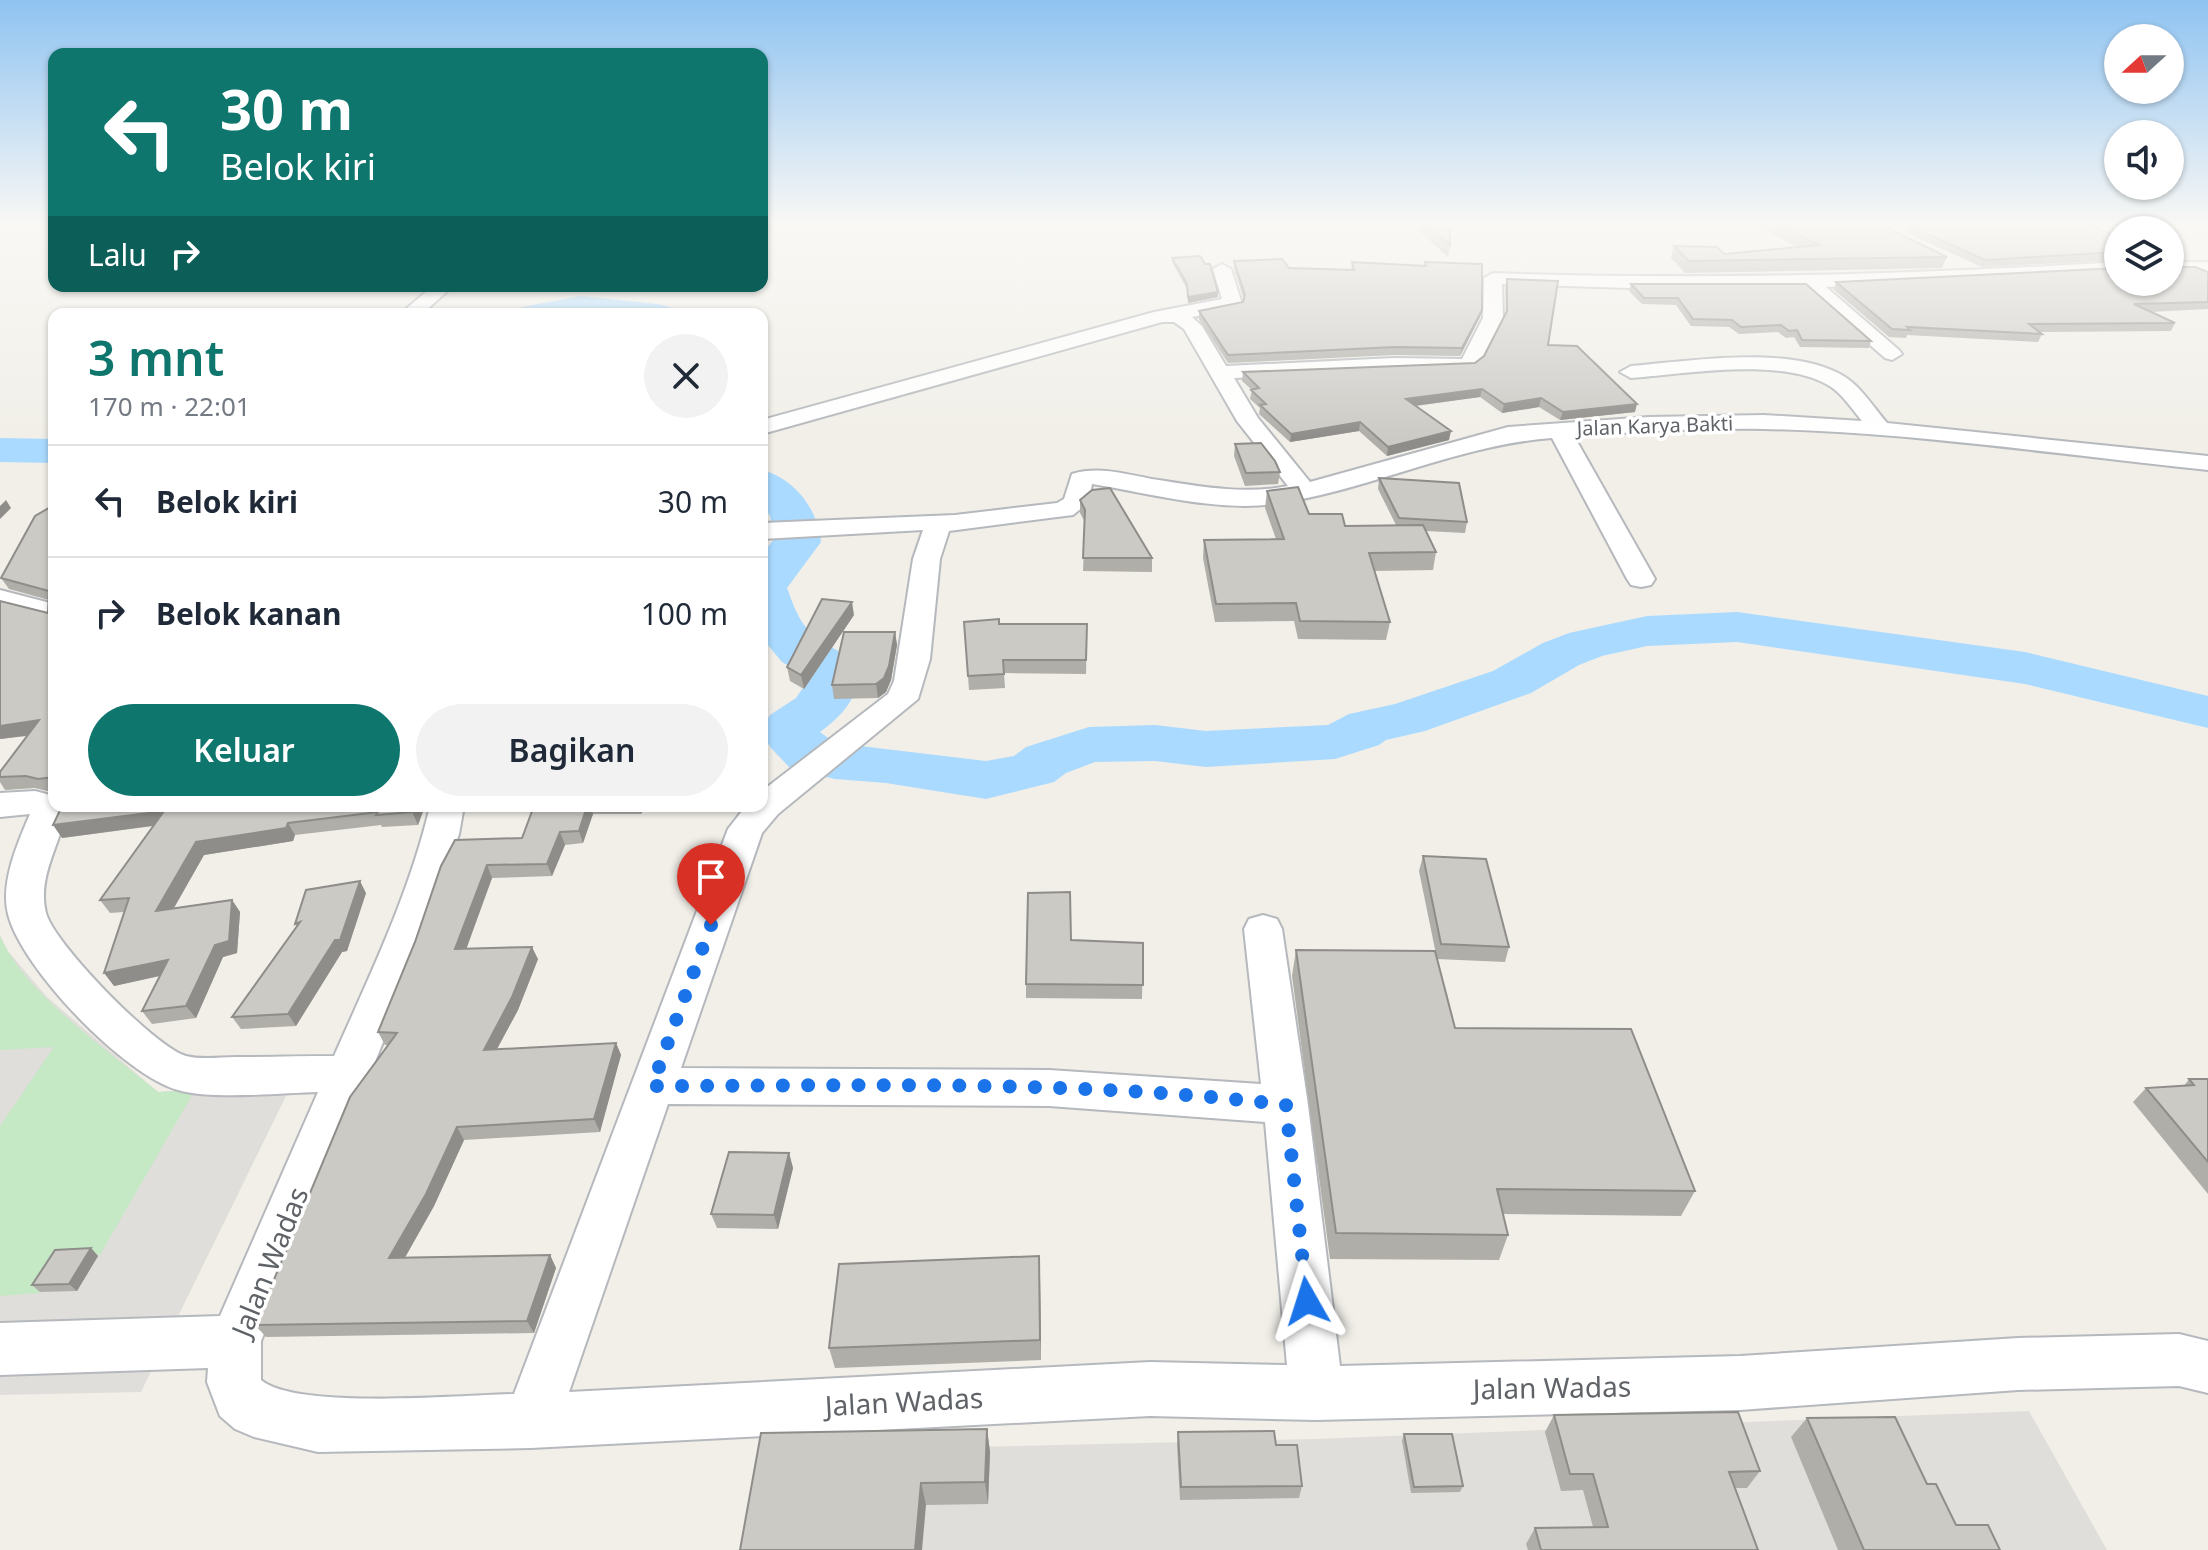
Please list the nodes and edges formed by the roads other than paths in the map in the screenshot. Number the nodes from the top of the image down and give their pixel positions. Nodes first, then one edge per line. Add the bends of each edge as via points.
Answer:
1 (434, 294) edge
2 (1230, 294) edge
3 (1493, 294) edge
4 (1823, 294) edge
5 (417, 308) edge
6 (1179, 316) junction
7 (1892, 354) dead end
8 (1631, 372) dead end
9 (1217, 373) junction
10 (768, 425) edge
11 (1559, 429) junction
12 (1880, 429) junction
13 (2208, 463) edge
14 (1305, 491) junction
15 (950, 521) junction
16 (768, 530) edge
17 (1641, 579) dead end
18 (0, 599) edge
19 (48, 611) edge
20 (0, 805) edge
21 (768, 805) edge
22 (48, 807) edge
23 (49, 812) edge
24 (446, 812) edge
25 (759, 812) edge
26 (1263, 929) dead end
27 (347, 1074) junction
28 (652, 1086) junction
29 (1286, 1105) junction
30 (235, 1341) junction
31 (0, 1349) edge
32 (2208, 1367) edge
33 (1316, 1393) junction
34 (531, 1421) junction

1 - 5 street
2 - 6 street via 1233,304 1194,308
3 - 9 street via 1493,314 1465,365
4 - 7 street
6 - 9 street via 1192,326
6 - 10 street via 1161,316
8 - 12 street via 1723,365 1817,373 1838,382
9 - 14 street
11 - 12 street, Jalan Karya Bakti via 1764,422
11 - 14 street, Jalan Karya Bakti via 1508,434
11 - 17 street
12 - 13 street, Jalan Karya Bakti
14 - 15 street, Jalan Karya Bakti via 1233,498 1097,476 1081,479 1076,502 1064,510
15 - 16 street
15 - 21 street via 934,532 908,689 895,707
18 - 19 street
20 - 22 street via 35,802
23 - 27 street via 32,861 27,915 72,982 145,1055 174,1072 201,1076
24 - 27 street, Jalan Wadas via 399,954
25 - 28 street via 746,829
26 - 29 street
27 - 30 street, Jalan Wadas
28 - 29 street via 952,1086 1173,1094
28 - 34 street
29 - 33 street
30 - 31 street
30 - 34 street, Jalan Wadas via 234,1382 239,1397 254,1410 318,1425
32 - 33 street, Jalan Wadas via 2179,1360 2018,1364 1740,1383
33 - 34 street, Jalan Wadas via 1150,1389

